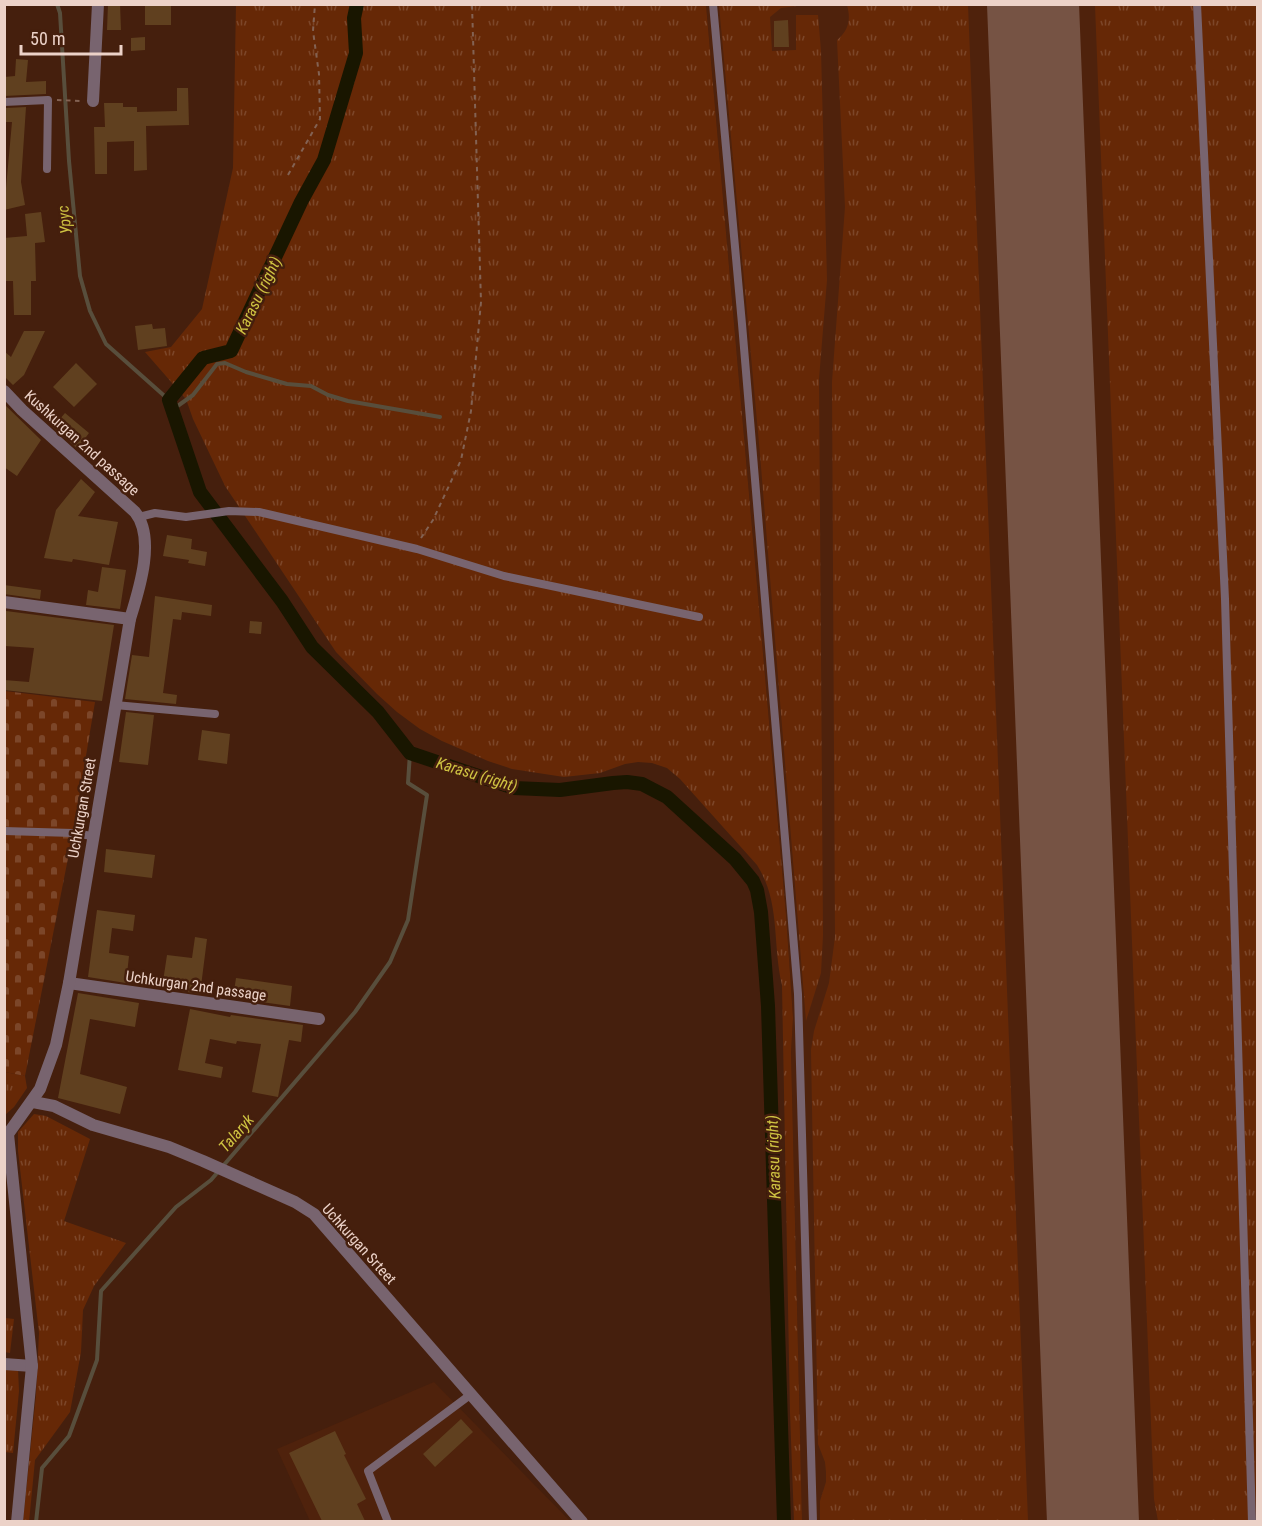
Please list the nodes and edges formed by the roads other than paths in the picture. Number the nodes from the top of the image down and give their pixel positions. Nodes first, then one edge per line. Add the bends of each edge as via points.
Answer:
1 (98, 4) edge
2 (713, 4) edge
3 (1197, 4) edge
4 (93, 101) road end
5 (4, 102) edge
6 (47, 169) dead end
7 (4, 391) edge
8 (139, 517) junction
9 (4, 602) edge
10 (699, 616) dead end
11 (130, 619) junction
12 (115, 705) junction
13 (215, 714) dead end
14 (4, 831) edge
15 (92, 836) junction
16 (69, 983) junction
17 (319, 1019) dead end
18 (33, 1102) junction
19 (6, 1134) edge
20 (4, 1364) edge
21 (32, 1366) junction
22 (470, 1395) junction
23 (17, 1521) edge
24 (388, 1521) edge
25 (582, 1521) edge
26 (813, 1521) edge
27 (1252, 1521) edge

1 - 4 street
2 - 26 lane via 798,994
3 - 27 lane via 1225,599
5 - 6 lane via 48,100
7 - 8 street, Kushkurgan 2nd passage
8 - 10 lane via 154,513 186,517 229,511 259,512 417,549 504,576
8 - 11 street, Uchkurgan Street via 144,534 143,569
9 - 11 street
11 - 12 street, Uchkurgan Street
12 - 13 lane
12 - 15 street, Uchkurgan Street
14 - 15 lane
15 - 16 street, Uchkurgan Street
16 - 17 street, Uchkurgan 2nd passage
16 - 18 street, Uchkurgan Street via 52,1060
18 - 19 street, Uchkurgan Street
18 - 22 street, Uchkurgan Srteet via 168,1147 301,1206 320,1219
19 - 21 street
20 - 21 street
21 - 23 street
22 - 24 lane via 368,1471
22 - 25 street, Uchkurgan Srteet

